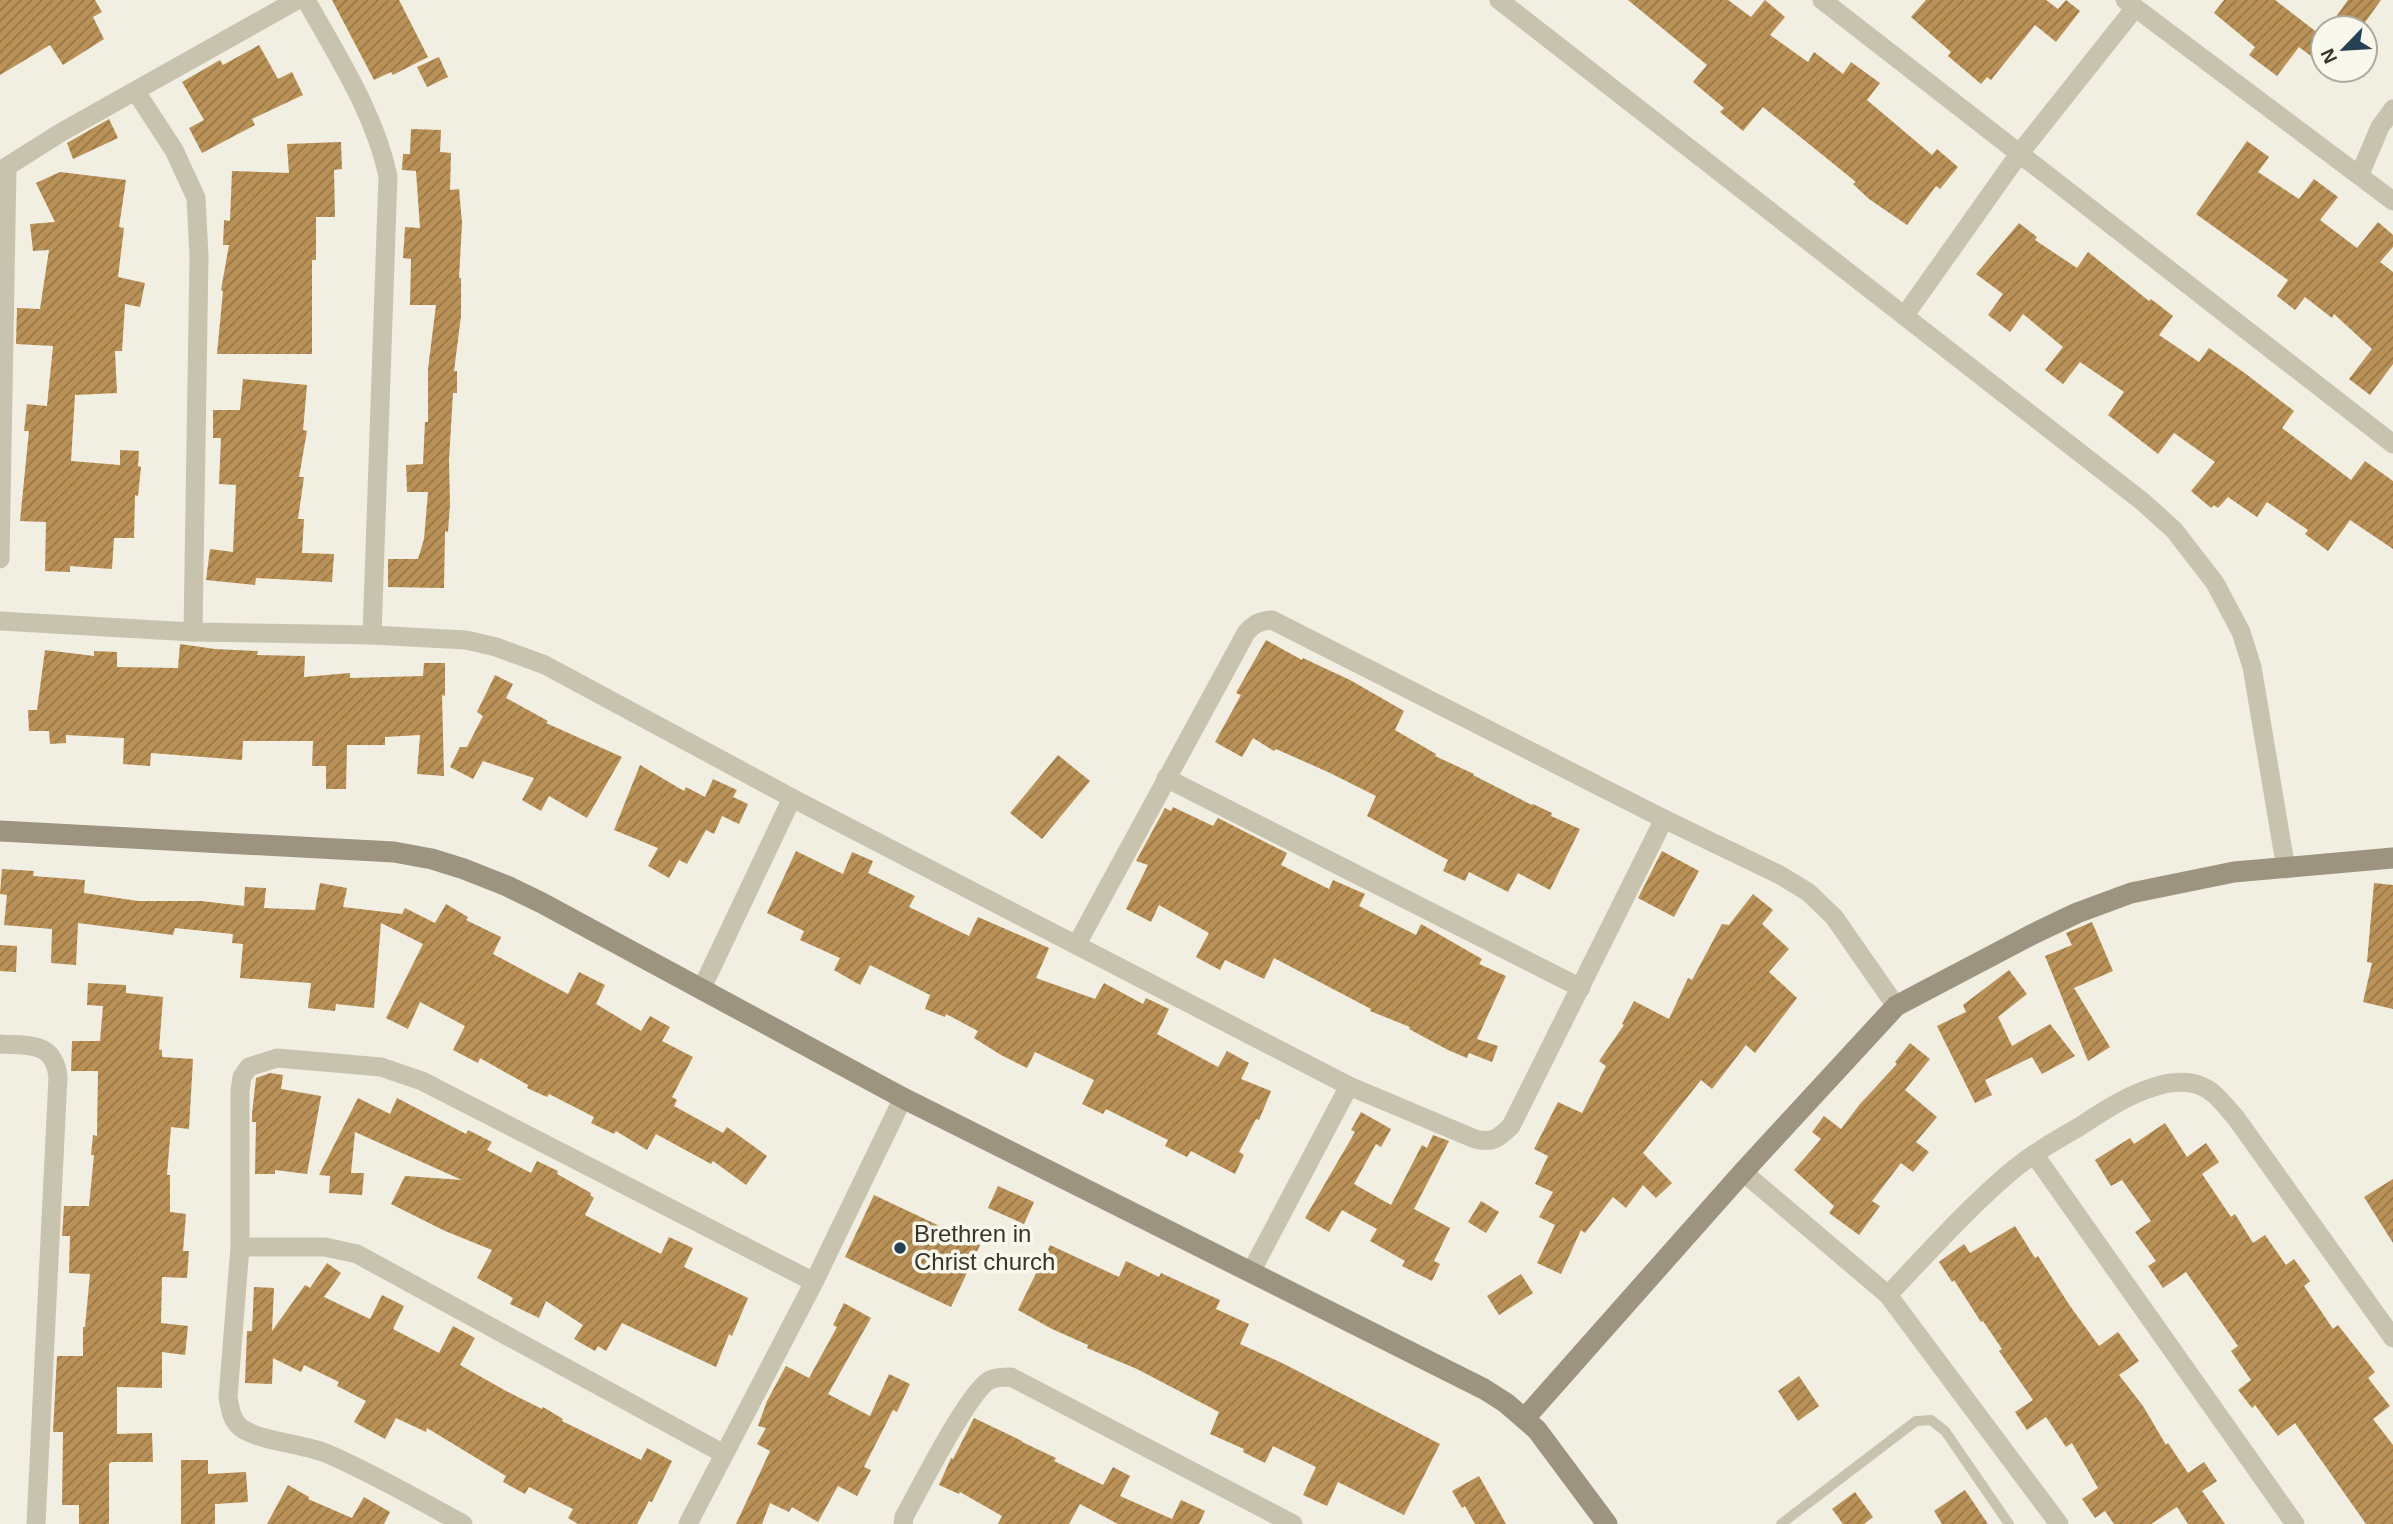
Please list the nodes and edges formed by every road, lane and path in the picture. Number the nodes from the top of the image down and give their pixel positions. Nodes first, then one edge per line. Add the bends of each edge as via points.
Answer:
1 (297, 0) edge
2 (306, 0) edge
3 (1499, 0) edge
4 (1822, 0) edge
5 (2130, 4) edge
6 (136, 92) junction
7 (2393, 109) edge
8 (2019, 154) junction
9 (4, 169) edge
10 (2360, 174) junction
11 (2393, 201) edge
12 (1905, 315) junction
13 (2393, 444) edge
14 (0, 559) edge
15 (0, 621) edge
16 (193, 632) junction
17 (372, 635) junction
18 (1166, 778) junction
19 (792, 798) junction
20 (1664, 819) junction
21 (0, 831) edge
22 (2393, 858) edge
23 (2286, 869) junction
24 (1077, 944) junction
25 (702, 988) junction
26 (1581, 988) junction
27 (1896, 1006) junction
28 (0, 1044) edge
29 (1349, 1086) junction
30 (903, 1098) junction
31 (2034, 1154) junction
32 (1744, 1172) junction
33 (240, 1247) junction
34 (1251, 1272) junction
35 (814, 1282) junction
36 (1888, 1295) junction
37 (2393, 1338) edge
38 (1525, 1418) junction
39 (724, 1454) junction
40 (36, 1524) edge
41 (463, 1524) edge
42 (688, 1524) edge
43 (903, 1524) edge
44 (1293, 1524) edge
45 (1607, 1524) edge
46 (1781, 1524) edge
47 (2009, 1524) edge
48 (2059, 1524) edge
49 (2295, 1524) edge

1 - 6 street
2 - 17 street via 368,111 388,176
3 - 12 street
4 - 8 street
5 - 8 street
5 - 10 street
6 - 9 street
6 - 16 street via 174,150 196,198
7 - 10 street
8 - 12 street
8 - 13 street
9 - 14 street
10 - 11 street
12 - 23 street via 2143,502 2174,530 2215,583 2241,632 2252,667
15 - 16 street
16 - 17 street
17 - 19 street via 466,640 545,665
18 - 20 street via 1246,633 1253,625 1272,620
18 - 24 street
18 - 26 street
19 - 24 street
19 - 25 street
20 - 26 street
20 - 27 street via 1808,892 1834,917
21 - 25 street via 394,852 432,859 507,886
22 - 23 street
23 - 27 street via 2234,872 2130,893 2033,933
24 - 29 street
25 - 30 street
26 - 29 street via 1511,1126 1499,1138 1489,1142 1475,1139
27 - 32 street
28 - 40 street via 51,1054 58,1077
29 - 34 street
30 - 34 street
30 - 35 street
31 - 36 street via 2008,1174
31 - 37 street via 2153,1087 2173,1082 2201,1085 2236,1118
31 - 49 street
32 - 36 street
32 - 38 street
33 - 35 street via 242,1077 249,1067 277,1058 381,1067 422,1081
33 - 39 street via 325,1247 356,1254
33 - 41 street via 228,1397 239,1426 325,1453
34 - 38 street via 1484,1389
35 - 39 street
36 - 48 street
38 - 45 street
39 - 42 street
43 - 44 street via 969,1402 989,1380 1011,1377
46 - 47 lane via 1916,1421 1931,1420 1945,1431

